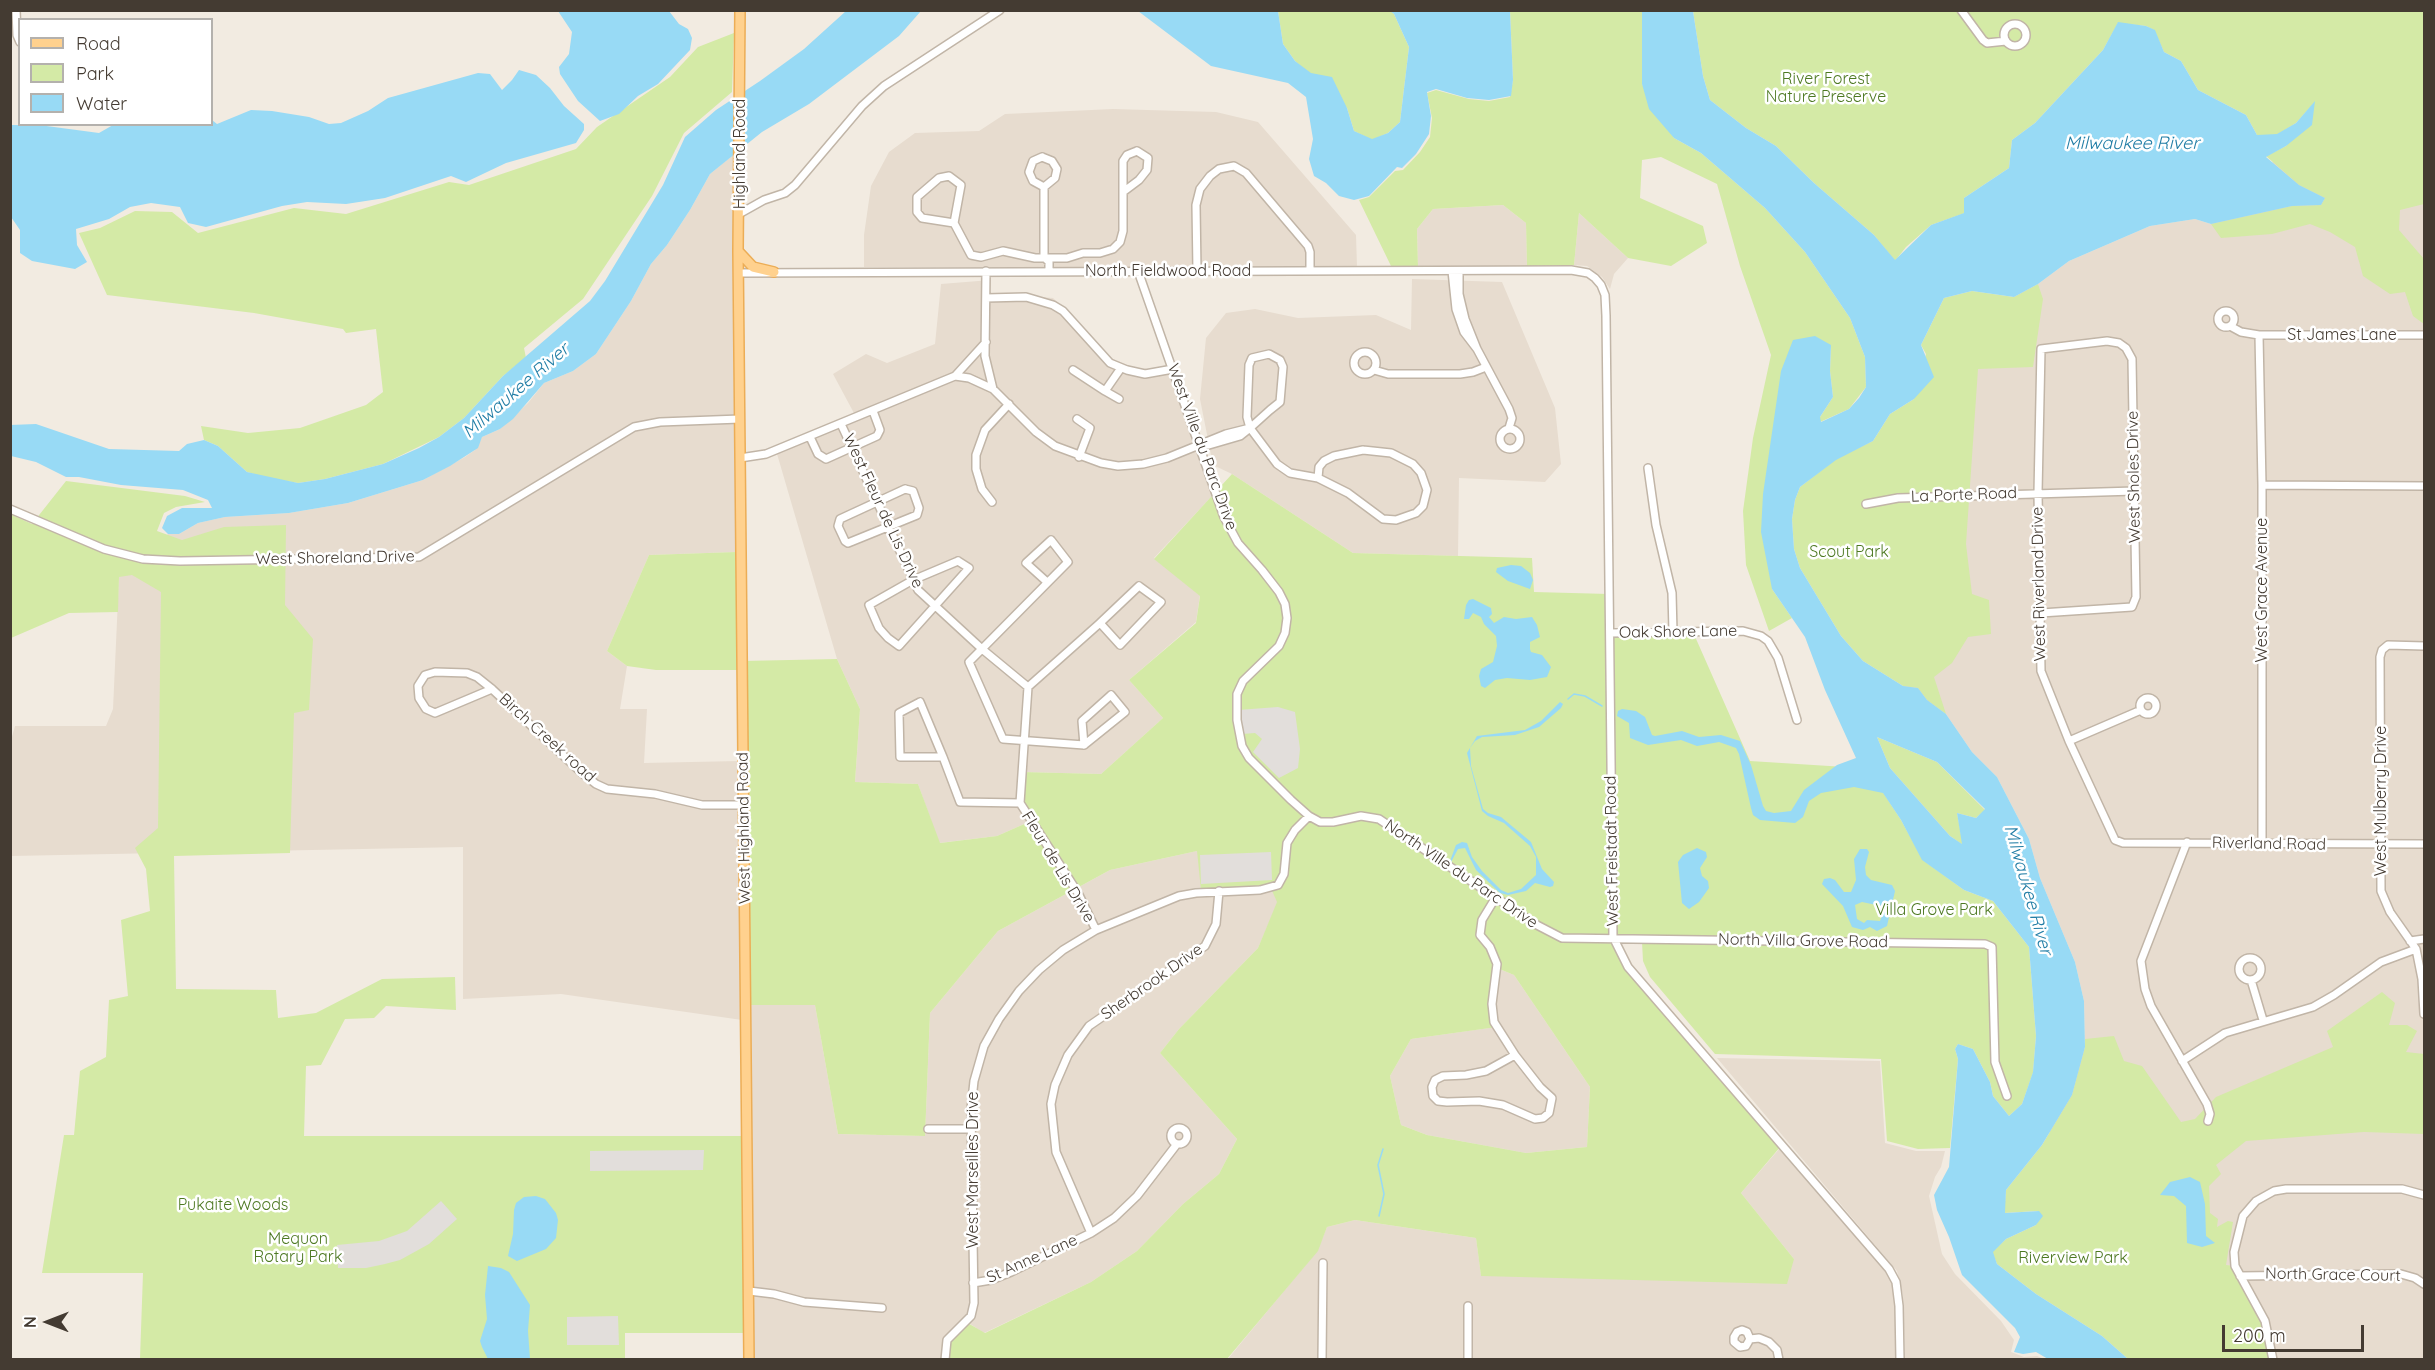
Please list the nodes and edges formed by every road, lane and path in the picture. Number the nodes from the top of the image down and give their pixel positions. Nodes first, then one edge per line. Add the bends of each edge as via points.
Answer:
1 (16, 10) edge
2 (746, 10) edge
3 (1000, 10) edge
4 (1961, 10) edge
5 (740, 11) edge
6 (18, 37) edge
7 (2006, 41) dead end
8 (1044, 187) junction
9 (1124, 192) junction
10 (740, 214) junction
11 (954, 223) junction
12 (738, 251) junction
13 (1044, 257) junction
14 (986, 271) junction
15 (1040, 271) junction
16 (1049, 271) junction
17 (1138, 271) junction
18 (1197, 271) junction
19 (1310, 271) junction
20 (1455, 271) junction
21 (774, 272) junction
22 (739, 273) junction
23 (1595, 278) joint
24 (739, 297) joint
25 (986, 298) junction
26 (2230, 326) dead end
27 (2259, 335) junction
28 (2424, 335) edge
29 (986, 342) junction
30 (2041, 350) joint
31 (1486, 367) junction
32 (1121, 368) junction
33 (1173, 369) junction
34 (1073, 370) dead end
35 (1374, 370) dead end
36 (955, 376) junction
37 (993, 389) junction
38 (1105, 392) junction
39 (1119, 399) dead end
40 (1009, 405) junction
41 (873, 411) junction
42 (740, 419) junction
43 (1077, 419) dead end
44 (841, 424) junction
45 (1250, 428) junction
46 (1509, 428) dead end
47 (810, 437) junction
48 (1201, 445) junction
49 (852, 447) junction
50 (1080, 457) junction
51 (740, 458) junction
52 (1648, 468) dead end
53 (1318, 478) junction
54 (2262, 485) junction
55 (2424, 486) edge
56 (2134, 491) junction
57 (2038, 493) junction
58 (992, 502) dead end
59 (877, 503) junction
60 (1866, 504) dead end
61 (10, 508) edge
62 (888, 527) junction
63 (914, 580) junction
64 (1047, 582) junction
65 (934, 606) junction
66 (2041, 613) junction
67 (1100, 623) junction
68 (1673, 632) junction
69 (1610, 633) junction
70 (2424, 646) edge
71 (982, 649) junction
72 (1028, 687) junction
73 (492, 689) junction
74 (2141, 710) dead end
75 (1797, 720) dead end
76 (1023, 740) junction
77 (2069, 741) junction
78 (1084, 745) junction
79 (943, 758) junction
80 (1020, 803) junction
81 (744, 805) junction
82 (1309, 816) junction
83 (2115, 840) joint
84 (2187, 842) junction
85 (2262, 844) junction
86 (2381, 844) junction
87 (2424, 844) edge
88 (1219, 891) junction
89 (1496, 897) junction
90 (1096, 930) junction
91 (1613, 937) junction
92 (2424, 939) edge
93 (2410, 941) junction
94 (2416, 949) junction
95 (2421, 959) edge
96 (2251, 980) dead end
97 (2424, 1014) edge
98 (2263, 1020) junction
99 (1515, 1055) junction
100 (2182, 1061) junction
101 (2007, 1096) dead end
102 (2208, 1121) dead end
103 (928, 1129) dead end
104 (970, 1129) junction
105 (1177, 1144) dead end
106 (2424, 1195) edge
107 (1091, 1233) junction
108 (1323, 1263) dead end
109 (2240, 1276) junction
110 (973, 1283) junction
111 (2424, 1284) edge
112 (749, 1291) junction
113 (1468, 1306) dead end
114 (882, 1308) dead end
115 (1750, 1340) dead end
116 (749, 1359) edge
117 (945, 1359) edge
118 (1322, 1359) edge
119 (1468, 1359) edge
120 (1779, 1359) edge
121 (1900, 1359) edge
122 (2273, 1359) edge

1 - 6 street
2 - 5 street
3 - 10 street via 884,86 795,185
4 - 7 street via 1983,40
5 - 10 main road, Highland Road
8 - 8 street via 1055,178 1057,169 1052,161 1042,157 1033,161 1029,172
8 - 13 street
9 - 9 street via 1148,170 1148,158 1143,153 1127,155 1124,161
9 - 13 street via 1123,231 1113,249 1067,258
10 - 12 main road, Highland Road
11 - 11 street via 961,185 949,176 939,178 917,197 917,212 922,218
11 - 13 street via 971,255 981,257 1003,251
12 - 21 main road via 753,267
12 - 22 main road, Highland Road
13 - 15 street
13 - 16 street via 1049,262
14 - 15 street, North Fieldwood Road
14 - 21 street, North Fieldwood Road
14 - 25 street
15 - 16 street, North Fieldwood Road
16 - 17 street, North Fieldwood Road
17 - 18 street, North Fieldwood Road
17 - 33 street, West Ville du Parc Drive
18 - 19 street, North Fieldwood Road
18 - 19 street via 1196,205 1200,189 1219,169 1234,166 1246,173 1308,246
19 - 20 street, North Fieldwood Road
20 - 23 street, North Fieldwood Road via 1571,270
20 - 31 street via 1462,320
21 - 22 street, North Fieldwood Road
22 - 24 main road, Highland Road
23 - 69 street, West Freistadt Road via 1605,295 1606,316
24 - 42 main road, West Highland Road
25 - 29 street
25 - 32 street via 1026,297 1053,305 1110,363
26 - 27 street, St James Lane
27 - 28 street, St James Lane
27 - 54 street, West Grace Avenue
29 - 36 street
29 - 37 street via 985,356
30 - 56 street, West Sholes Drive via 2107,341 2126,348 2132,359
30 - 57 street, West Riverland Drive
31 - 35 street via 1460,374 1388,374
31 - 46 street via 1509,409
32 - 33 street via 1144,374
32 - 38 street
33 - 48 street, West Ville du Parc Drive
34 - 38 street
36 - 37 street
36 - 41 street
37 - 40 street
38 - 39 street
40 - 50 street via 1036,432
40 - 58 street via 985,430 976,455 982,489
41 - 44 street
41 - 49 street via 880,433
42 - 51 main road, West Highland Road
42 - 61 street, West Shoreland Drive via 653,422 634,427 420,557 143,559 104,549
43 - 50 street via 1090,428
44 - 47 street
44 - 49 street, West Fleur de Lis Drive
45 - 45 street via 1280,402 1283,367 1280,360 1269,354 1252,358 1249,365
45 - 48 street
45 - 53 street via 1277,464 1290,473
47 - 49 street via 823,458
47 - 51 street via 758,457
48 - 50 street via 1143,464 1118,466
48 - 82 street, West Ville du Parc Drive via 1224,518 1238,543 1285,604 1287,618 1279,646 1243,681 1237,694 1242,746 1250,760
49 - 59 street, West Fleur de Lis Drive
51 - 81 main road, West Highland Road
52 - 68 street via 1672,593
53 - 53 street via 1348,493 1383,519 1396,520 1416,513 1426,500 1421,473 1413,464 1391,453 1363,450 1334,456 1319,467
54 - 55 street
54 - 85 street, West Grace Avenue
56 - 57 street, La Porte Road
56 - 66 street, West Sholes Drive via 2136,597 2132,607
57 - 60 street, La Porte Road via 1899,498
57 - 66 street, West Riverland Drive
59 - 62 street, West Fleur de Lis Drive
59 - 62 street via 905,489 913,491 920,508 917,515
59 - 62 street via 840,519 838,526 843,537 848,543
62 - 63 street, West Fleur de Lis Drive
63 - 65 street, West Fleur de Lis Drive
63 - 65 street via 958,561 969,568
63 - 65 street via 869,605 879,628 899,646
64 - 64 street via 1068,562 1051,540 1026,563
64 - 71 street
65 - 71 street, West Fleur de Lis Drive
66 - 77 street, West Riverland Drive via 2041,671
67 - 67 street via 1139,586 1161,602 1120,645
67 - 72 street
68 - 69 street, Oak Shore Lane
68 - 75 street, Oak Shore Lane via 1743,631 1768,640 1786,679
69 - 91 street, West Freistadt Road
70 - 86 street, West Mulberry Drive via 2388,645 2380,657
71 - 72 street, West Fleur de Lis Drive
71 - 76 street via 969,662 1003,739
72 - 76 street
73 - 73 street, Birch Creek road via 477,677 460,673 425,675 418,686 419,698 426,709 435,713
73 - 81 street, Birch Creek road via 596,784 618,792 655,794 702,805
74 - 77 street
76 - 78 street
76 - 80 street
77 - 83 street, West Riverland Drive
78 - 78 street via 1125,712 1111,695 1082,721
79 - 79 street via 920,702 898,713 900,758
79 - 80 street via 960,802
80 - 90 street, Fleur de Lis Drive via 1078,893
81 - 112 main road, West Highland Road
82 - 88 street, West Marseilles Drive via 1287,843 1284,874 1278,885 1260,890
82 - 89 street, North Ville du Parc Drive via 1327,823 1361,816 1379,819
83 - 84 street, Riverland Road
84 - 85 street, Riverland Road
84 - 100 street via 2141,961 2151,1006
85 - 86 street, Riverland Road
86 - 87 street, Riverland Road
86 - 93 street, West Mulberry Drive via 2382,891 2390,912
88 - 90 street, West Marseilles Drive via 1179,896
88 - 107 street, Sherbrook Drive via 1216,924 1204,946 1089,1026 1068,1055 1054,1085 1051,1104 1056,1152
89 - 91 street, North Ville du Parc Drive via 1557,937
89 - 99 street via 1482,920 1480,935 1497,964 1494,1022
90 - 104 street, West Marseilles Drive via 1039,970 999,1019 984,1046 974,1081
91 - 101 street, North Villa Grove Road via 1985,944 1992,947 1995,1062
91 - 121 street, West Freistadt Road via 1628,967 1889,1269 1896,1282 1899,1306
92 - 93 street
93 - 94 street, West Mulberry Drive
94 - 95 street, West Mulberry Drive
94 - 98 street via 2380,962 2313,1006
95 - 97 street, West Mulberry Drive
96 - 98 street
98 - 100 street via 2225,1033
99 - 99 street via 1486,1071 1443,1076 1435,1080 1433,1096 1438,1101 1503,1105 1535,1119 1543,1118 1549,1113 1552,1098
100 - 102 street via 2207,1106
103 - 104 street
104 - 110 street, West Marseilles Drive
105 - 107 street, St Anne Lane via 1126,1208
106 - 109 street via 2402,1189 2274,1191 2256,1201 2243,1216 2234,1252
107 - 110 street, St Anne Lane via 1011,1272
108 - 118 street
109 - 111 street, North Grace Court via 2401,1274
109 - 122 street via 2265,1321
110 - 117 street, West Marseilles Drive via 971,1316 948,1340
112 - 114 street via 804,1302
112 - 116 main road, West Highland Road
113 - 119 street
115 - 120 street via 1769,1342

